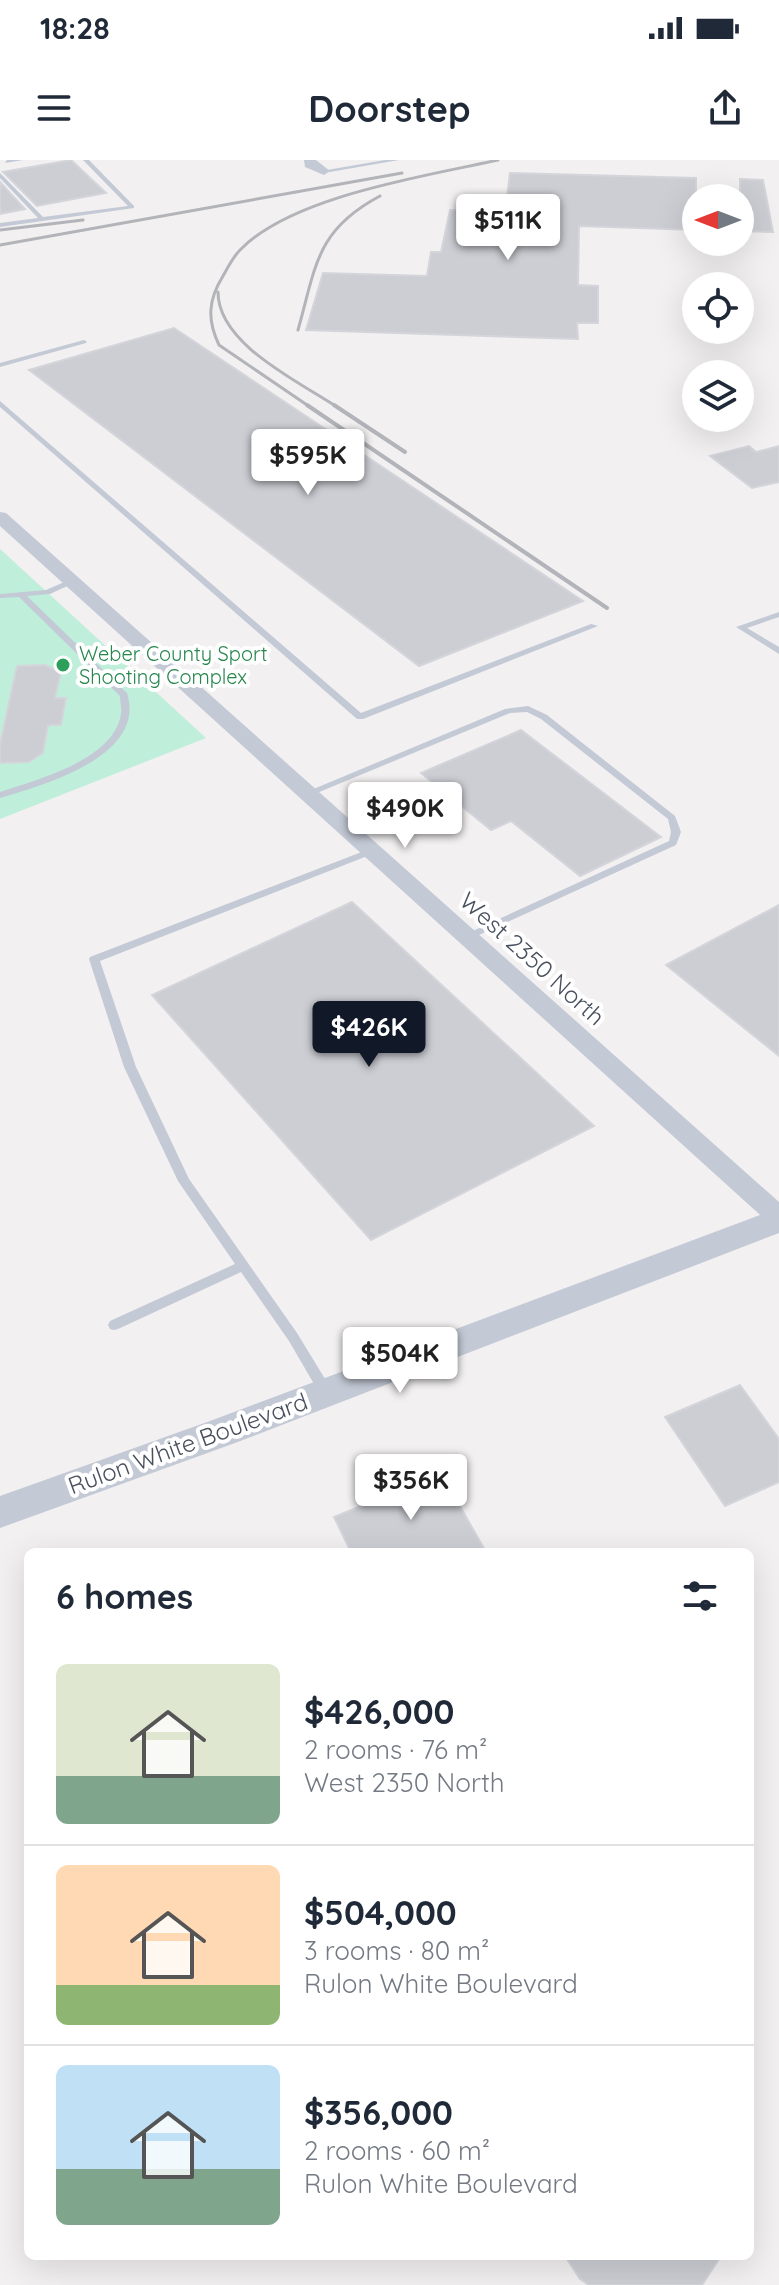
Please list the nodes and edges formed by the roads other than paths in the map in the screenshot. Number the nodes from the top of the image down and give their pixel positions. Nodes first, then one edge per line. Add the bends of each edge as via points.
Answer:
1 (20, 160) edge
2 (86, 160) edge
3 (310, 160) edge
4 (396, 160) edge
5 (4, 162) edge
6 (324, 171) joint
7 (0, 175) edge
8 (41, 218) junction
9 (0, 225) edge
10 (84, 342) dead end
11 (0, 365) edge
12 (0, 403) edge
13 (0, 517) edge
14 (72, 582) junction
15 (0, 596) edge
16 (22, 596) junction
17 (779, 614) edge
18 (594, 626) dead end
19 (779, 651) edge
20 (309, 793) junction
21 (0, 795) edge
22 (372, 851) junction
23 (468, 937) junction
24 (779, 1218) edge
25 (241, 1267) junction
26 (114, 1325) dead end
27 (326, 1392) junction
28 (0, 1512) edge

1 - 5 lane
2 - 8 lane via 132,207
3 - 6 street
4 - 6 lane
7 - 8 lane
8 - 9 lane
10 - 11 lane
12 - 18 lane via 360,717
13 - 14 street, West 2350 North
14 - 16 lane
14 - 20 street, West 2350 North
15 - 16 lane
16 - 21 lane via 124,695 126,718 92,759
17 - 19 lane via 740,627
20 - 22 street, West 2350 North
20 - 23 lane via 490,718 528,709 672,818 673,843
22 - 23 street, West 2350 North
22 - 25 lane via 94,959 130,1067 184,1181
23 - 24 street, West 2350 North
24 - 27 street, Rulon White Boulevard
25 - 26 lane
25 - 27 lane
27 - 28 street, Rulon White Boulevard

